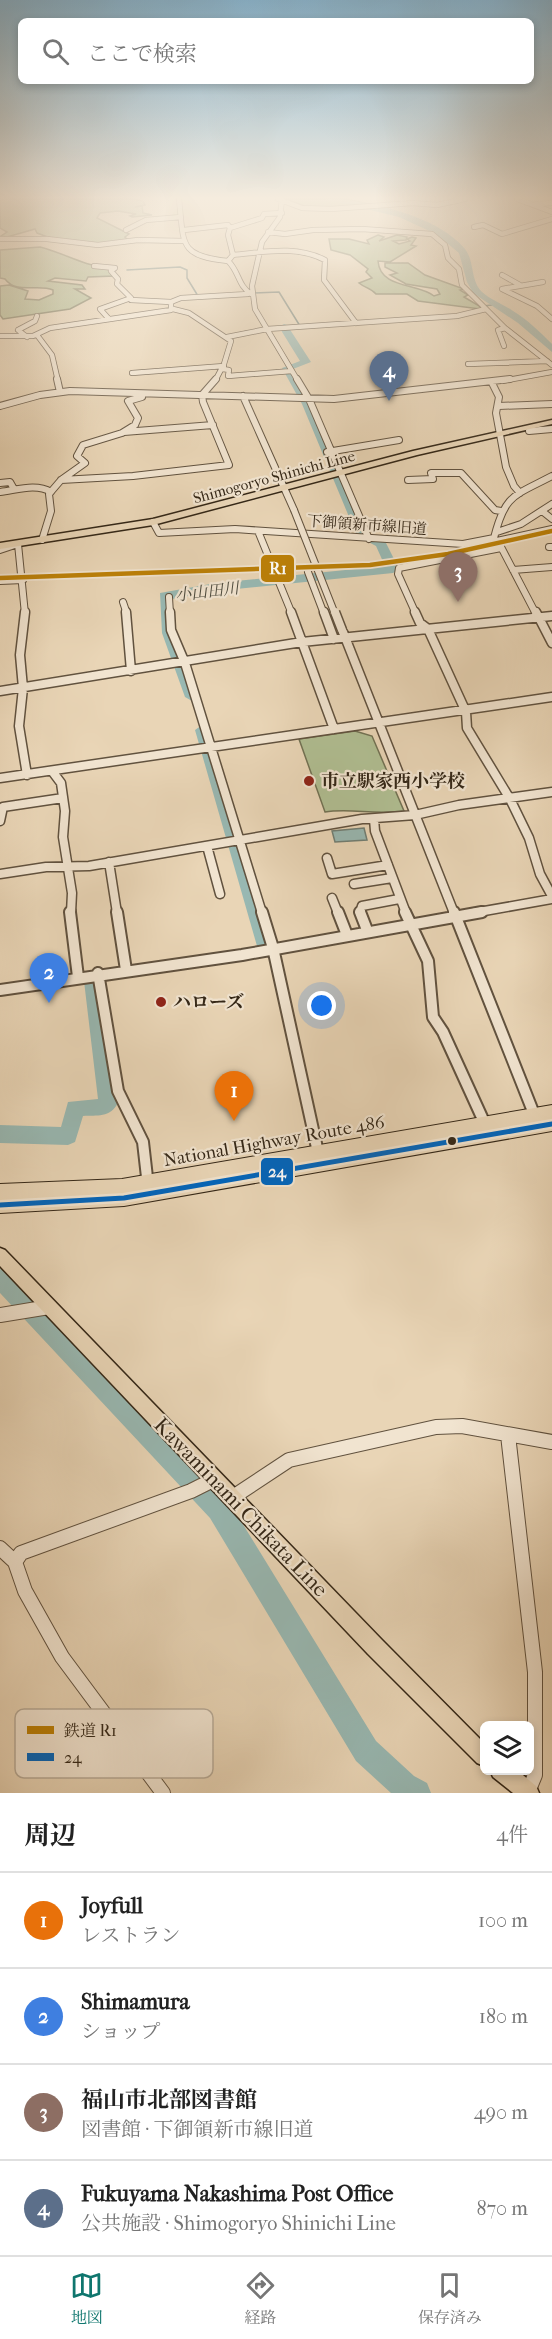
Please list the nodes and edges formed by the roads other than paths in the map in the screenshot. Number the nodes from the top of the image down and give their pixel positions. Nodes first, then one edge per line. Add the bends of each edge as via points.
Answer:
1 (117, 283) edge
2 (239, 283) edge
3 (253, 283) edge
4 (326, 283) edge
5 (462, 283) edge
6 (516, 283) edge
7 (538, 283) edge
8 (520, 285) junction
9 (250, 294) junction
10 (131, 300) junction
11 (172, 305) junction
12 (486, 309) junction
13 (37, 316) dead end
14 (109, 319) junction
15 (552, 319) edge
16 (356, 323) junction
17 (504, 328) junction
18 (267, 329) junction
19 (37, 335) junction
20 (0, 336) edge
21 (27, 336) junction
22 (227, 337) junction
23 (504, 346) dead end
24 (549, 363) edge
25 (468, 364) dead end
26 (223, 368) junction
27 (292, 371) junction
28 (552, 372) edge
29 (132, 373) dead end
30 (492, 383) junction
31 (60, 392) junction
32 (144, 393) junction
33 (202, 395) junction
34 (243, 396) junction
35 (309, 399) junction
36 (552, 404) edge
37 (0, 406) edge
38 (499, 406) junction
39 (213, 425) junction
40 (549, 426) edge
41 (529, 430) dead end
42 (122, 432) junction
43 (502, 433) junction
44 (399, 440) dead end
45 (329, 452) junction
46 (341, 474) junction
47 (550, 479) edge
48 (61, 480) junction
49 (408, 480) dead end
50 (0, 483) edge
51 (286, 488) junction
52 (14, 489) junction
53 (0, 492) edge
54 (51, 492) junction
55 (520, 493) junction
56 (552, 504) edge
57 (501, 511) junction
58 (542, 511) junction
59 (552, 519) edge
60 (153, 522) junction
61 (552, 528) edge
62 (258, 531) junction
63 (369, 539) junction
64 (42, 540) junction
65 (497, 540) junction
66 (18, 544) junction
67 (0, 548) edge
68 (552, 567) edge
69 (513, 570) junction
70 (310, 575) dead end
71 (23, 580) junction
72 (0, 581) edge
73 (169, 597) dead end
74 (123, 602) dead end
75 (552, 616) edge
76 (540, 618) junction
77 (428, 629) junction
78 (343, 634) junction
79 (334, 639) junction
80 (302, 642) junction
81 (552, 643) edge
82 (185, 663) junction
83 (131, 671) junction
84 (23, 688) junction
85 (0, 691) edge
86 (552, 697) edge
87 (466, 712) junction
88 (379, 724) junction
89 (334, 729) junction
90 (211, 747) junction
91 (52, 771) junction
92 (27, 775) junction
93 (0, 778) edge
94 (552, 792) edge
95 (63, 798) junction
96 (510, 799) junction
97 (415, 815) junction
98 (374, 819) junction
99 (0, 821) edge
100 (240, 841) junction
101 (207, 846) junction
102 (327, 858) dead end
103 (109, 862) junction
104 (388, 865) junction
105 (70, 867) junction
106 (0, 874) edge
107 (392, 878) junction
108 (354, 884) dead end
109 (220, 894) dead end
110 (552, 897) edge
111 (332, 898) dead end
112 (399, 899) junction
113 (454, 915) junction
114 (409, 923) junction
115 (368, 930) junction
116 (347, 935) junction
117 (273, 948) junction
118 (126, 970) junction
119 (98, 973) junction
120 (78, 977) junction
121 (0, 990) edge
122 (552, 1112) edge
123 (542, 1122) edge
124 (485, 1124) junction
125 (319, 1159) junction
126 (148, 1188) junction
127 (0, 1191) edge
128 (0, 1205) edge
129 (0, 1255) edge
130 (44, 1308) junction
131 (0, 1315) edge
132 (508, 1435) junction
133 (552, 1442) edge
134 (216, 1479) junction
135 (233, 1497) junction
136 (0, 1548) edge
137 (15, 1562) junction
138 (98, 1709) edge
139 (480, 1752) edge
140 (506, 1775) edge
141 (151, 1778) edge
142 (163, 1793) edge
143 (528, 1793) edge

1 - 10 street
2 - 9 street
3 - 9 street
4 - 16 street
5 - 12 street
6 - 8 street
7 - 8 street
8 - 15 street via 502,289 537,306
9 - 11 street via 193,297
9 - 18 street
10 - 11 street
10 - 14 street via 100,309
11 - 14 street
11 - 22 street
12 - 16 street via 457,316
12 - 17 street
13 - 21 street via 36,321 18,330
14 - 19 street via 50,328
16 - 18 street
17 - 23 street via 498,330
17 - 24 street
18 - 22 street
18 - 27 street
19 - 21 street
19 - 31 street via 52,355
20 - 21 street
22 - 26 street via 231,341
24 - 25 street
26 - 27 street via 229,370 228,376
26 - 29 street
26 - 33 street via 214,386
27 - 35 street
28 - 30 street
30 - 35 street
30 - 38 street via 499,393
31 - 32 street
31 - 37 street
32 - 33 street
32 - 42 street via 128,401 138,421
33 - 34 street
33 - 39 street
34 - 35 street
34 - 51 street
35 - 45 street
36 - 38 street
38 - 43 street via 496,413
39 - 42 street
39 - 48 street via 229,465
40 - 41 street
40 - 43 main road, Shimogoryo Shinichi Line
42 - 48 street via 83,445 77,456 85,463
43 - 46 main road, Shimogoryo Shinichi Line
43 - 55 street via 505,464 511,483
44 - 45 street
45 - 46 street
46 - 51 main road, Shimogoryo Shinichi Line
46 - 63 street
47 - 55 street
48 - 54 street
49 - 57 street via 433,479 431,473 460,473 495,510
50 - 52 street via 10,482
51 - 60 main road, Shimogoryo Shinichi Line
51 - 78 street, bridge
52 - 53 street
52 - 54 street via 43,487
54 - 64 street via 51,511
55 - 57 street
56 - 58 street
57 - 65 street
58 - 59 street
58 - 65 street
60 - 62 street, 下御領新市線旧道 via 159,533
60 - 64 main road, Shimogoryo Shinichi Line
61 - 65 street
62 - 63 street, 下御領新市線旧道
62 - 80 street
63 - 65 street, 下御領新市線旧道 via 463,544
64 - 66 main road, Shimogoryo Shinichi Line
65 - 69 street
65 - 77 street via 399,568 398,574 420,623
66 - 67 main road, Shimogoryo Shinichi Line
66 - 71 street
68 - 69 street
69 - 76 street
70 - 79 street
71 - 72 street
71 - 84 street
73 - 82 street via 171,630
74 - 83 street
75 - 76 street
76 - 77 street
76 - 81 street
77 - 78 street
77 - 87 street
78 - 79 street
78 - 88 street
79 - 80 street
80 - 82 street
80 - 89 street
82 - 83 street
82 - 90 street
83 - 84 street
84 - 85 street
84 - 92 street via 19,726
86 - 87 street
87 - 88 street
87 - 96 street via 467,728
88 - 89 street
88 - 97 street
89 - 90 street
90 - 91 street
90 - 100 street
91 - 92 street
91 - 95 street via 61,783
92 - 93 street
94 - 96 street
95 - 99 street via 3,807
95 - 105 street via 63,837
96 - 97 street
96 - 110 street
97 - 98 street
97 - 113 street
98 - 100 street
98 - 104 street
100 - 101 street
100 - 117 street
101 - 103 street
101 - 109 street
102 - 104 street via 332,874
103 - 105 street
103 - 118 street
104 - 107 street
105 - 106 street
105 - 120 street via 69,907
107 - 108 street
107 - 112 street
110 - 113 street
111 - 116 street
112 - 114 street
112 - 115 street via 362,906 359,910
113 - 114 street
113 - 123 street
114 - 115 street
114 - 124 street via 428,962 434,1017
115 - 116 street
116 - 117 street
117 - 118 street
117 - 125 street
118 - 119 street
119 - 120 street
119 - 126 street via 118,1091 142,1143
120 - 121 street
122 - 123 highway, National Highway Route 486
123 - 124 highway, National Highway Route 486
123 - 125 highway, National Highway Route 486
124 - 125 highway, National Highway Route 486
125 - 126 highway, National Highway Route 486
126 - 127 highway, National Highway Route 486
126 - 128 highway, National Highway Route 486 via 124,1198
129 - 130 main road, Kawaminami Chikata Line
130 - 131 street
130 - 134 main road, Kawaminami Chikata Line
132 - 133 street
132 - 135 street via 462,1426 436,1427 289,1460
132 - 143 street via 535,1672 535,1775
134 - 135 main road, Kawaminami Chikata Line
134 - 137 street via 21,1553
135 - 139 main road, Kawaminami Chikata Line
136 - 137 street
137 - 138 street via 16,1574 42,1624 72,1675
140 - 143 main road
141 - 142 street

